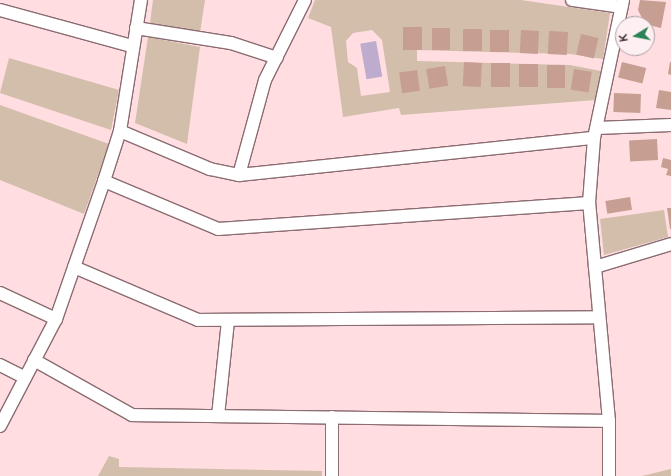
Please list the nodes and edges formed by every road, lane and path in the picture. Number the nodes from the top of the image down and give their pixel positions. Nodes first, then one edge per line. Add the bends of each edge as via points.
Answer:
1 (141, 0) edge
2 (305, 0) edge
3 (572, 0) edge
4 (622, 4) edge
5 (0, 10) edge
6 (136, 28) junction
7 (132, 46) junction
8 (277, 58) junction
9 (671, 125) edge
10 (120, 131) junction
11 (596, 133) junction
12 (239, 175) junction
13 (104, 181) junction
14 (589, 203) junction
15 (671, 244) edge
16 (74, 267) junction
17 (595, 267) junction
18 (0, 293) edge
19 (599, 317) junction
20 (56, 320) junction
21 (228, 321) junction
22 (34, 360) junction
23 (0, 365) edge
24 (25, 378) junction
25 (218, 416) junction
26 (332, 417) junction
27 (609, 421) junction
28 (1, 424) edge
29 (332, 476) edge
30 (609, 476) edge

1 - 6 street
2 - 8 street
3 - 4 street
4 - 11 street
5 - 7 street
6 - 7 street
6 - 8 street via 231,43
7 - 10 street
8 - 12 street via 265,80
9 - 11 street
10 - 12 street via 210,169
10 - 13 street
11 - 12 street
11 - 14 street
13 - 14 street via 218,229
13 - 16 street
14 - 17 street
15 - 17 street
16 - 20 street
16 - 21 street via 198,320
17 - 19 street
18 - 20 street
19 - 21 street
19 - 27 street
20 - 22 street
21 - 25 street
22 - 24 street
22 - 25 street via 132,415
23 - 24 street
24 - 28 street
25 - 26 street
26 - 27 street
26 - 29 street
27 - 30 street

